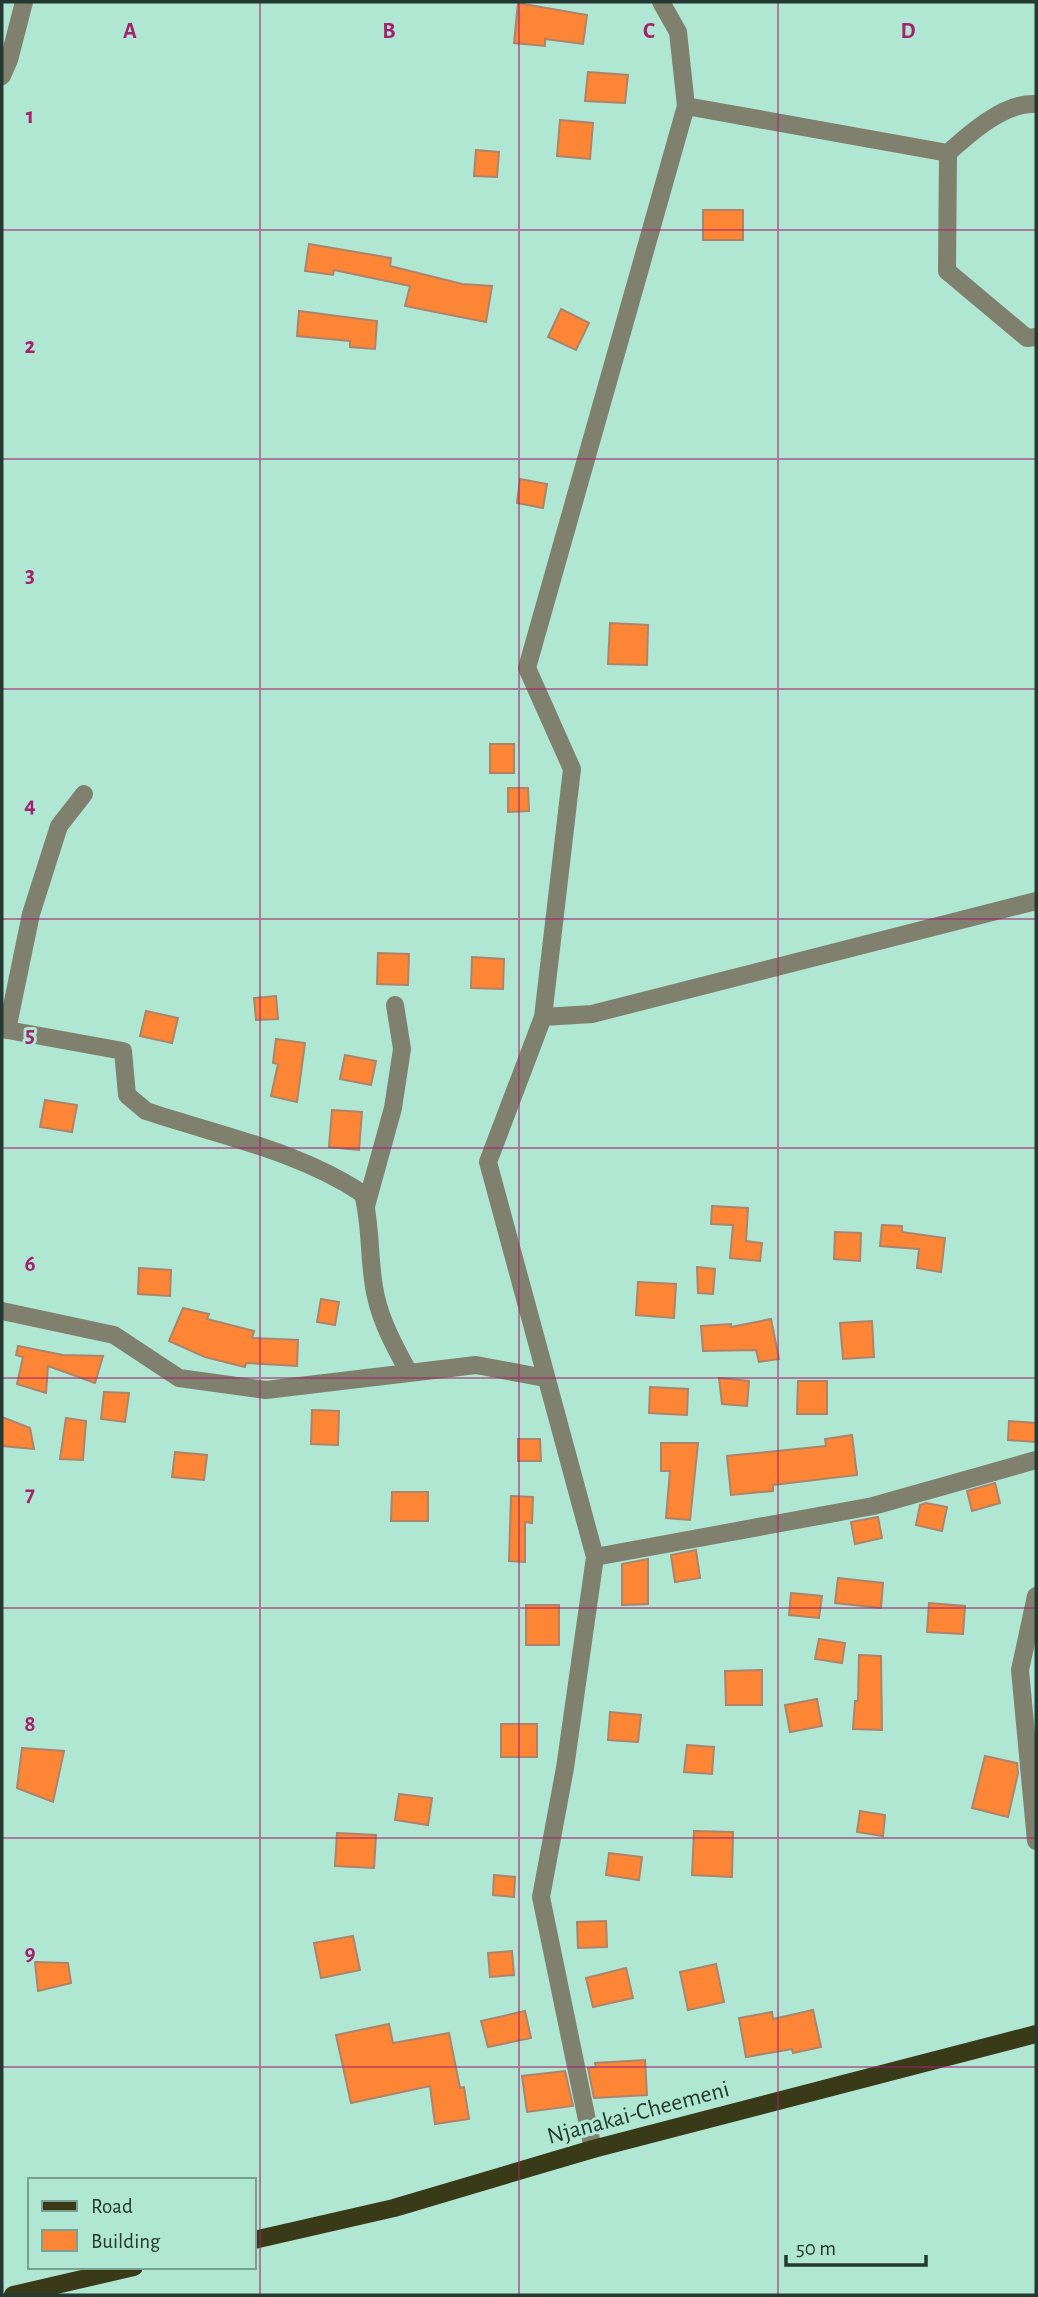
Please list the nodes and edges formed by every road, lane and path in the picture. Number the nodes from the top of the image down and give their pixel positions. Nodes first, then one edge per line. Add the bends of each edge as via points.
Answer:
1 (24, 2) edge
2 (661, 2) edge
3 (2, 76) edge
4 (1036, 104) edge
5 (686, 106) junction
6 (948, 153) junction
7 (1036, 337) edge
8 (84, 794) dead end
9 (1036, 901) edge
10 (395, 1005) dead end
11 (543, 1017) junction
12 (5, 1029) edge
13 (366, 1206) junction
14 (2, 1311) edge
15 (409, 1373) junction
16 (545, 1378) junction
17 (1036, 1460) edge
18 (595, 1557) junction
19 (1036, 1596) edge
20 (1036, 1841) edge
21 (1036, 2034) edge
22 (593, 2149) junction
23 (256, 2240) edge
24 (125, 2269) edge
25 (13, 2295) edge

1 - 3 street
2 - 5 street via 678,32
4 - 6 street via 1002,113
5 - 6 street
5 - 11 street via 527,668 572,769
6 - 7 street via 947,271 1027,338
8 - 12 street via 59,826 31,914
9 - 11 street via 592,1014
10 - 13 street via 402,1049 393,1108
11 - 16 street via 488,1162
12 - 13 street via 122,1051 127,1095 146,1111 341,1179 363,1194
13 - 15 street via 376,1298
14 - 15 street via 114,1335 178,1378 266,1390
15 - 16 street via 477,1365
16 - 18 street
17 - 18 street via 873,1506
18 - 22 street via 541,1897
19 - 20 street via 1020,1670
21 - 22 main road, Njanakai-Cheemeni
22 - 23 main road, Njanakai-Cheemeni via 394,2208
24 - 25 main road

